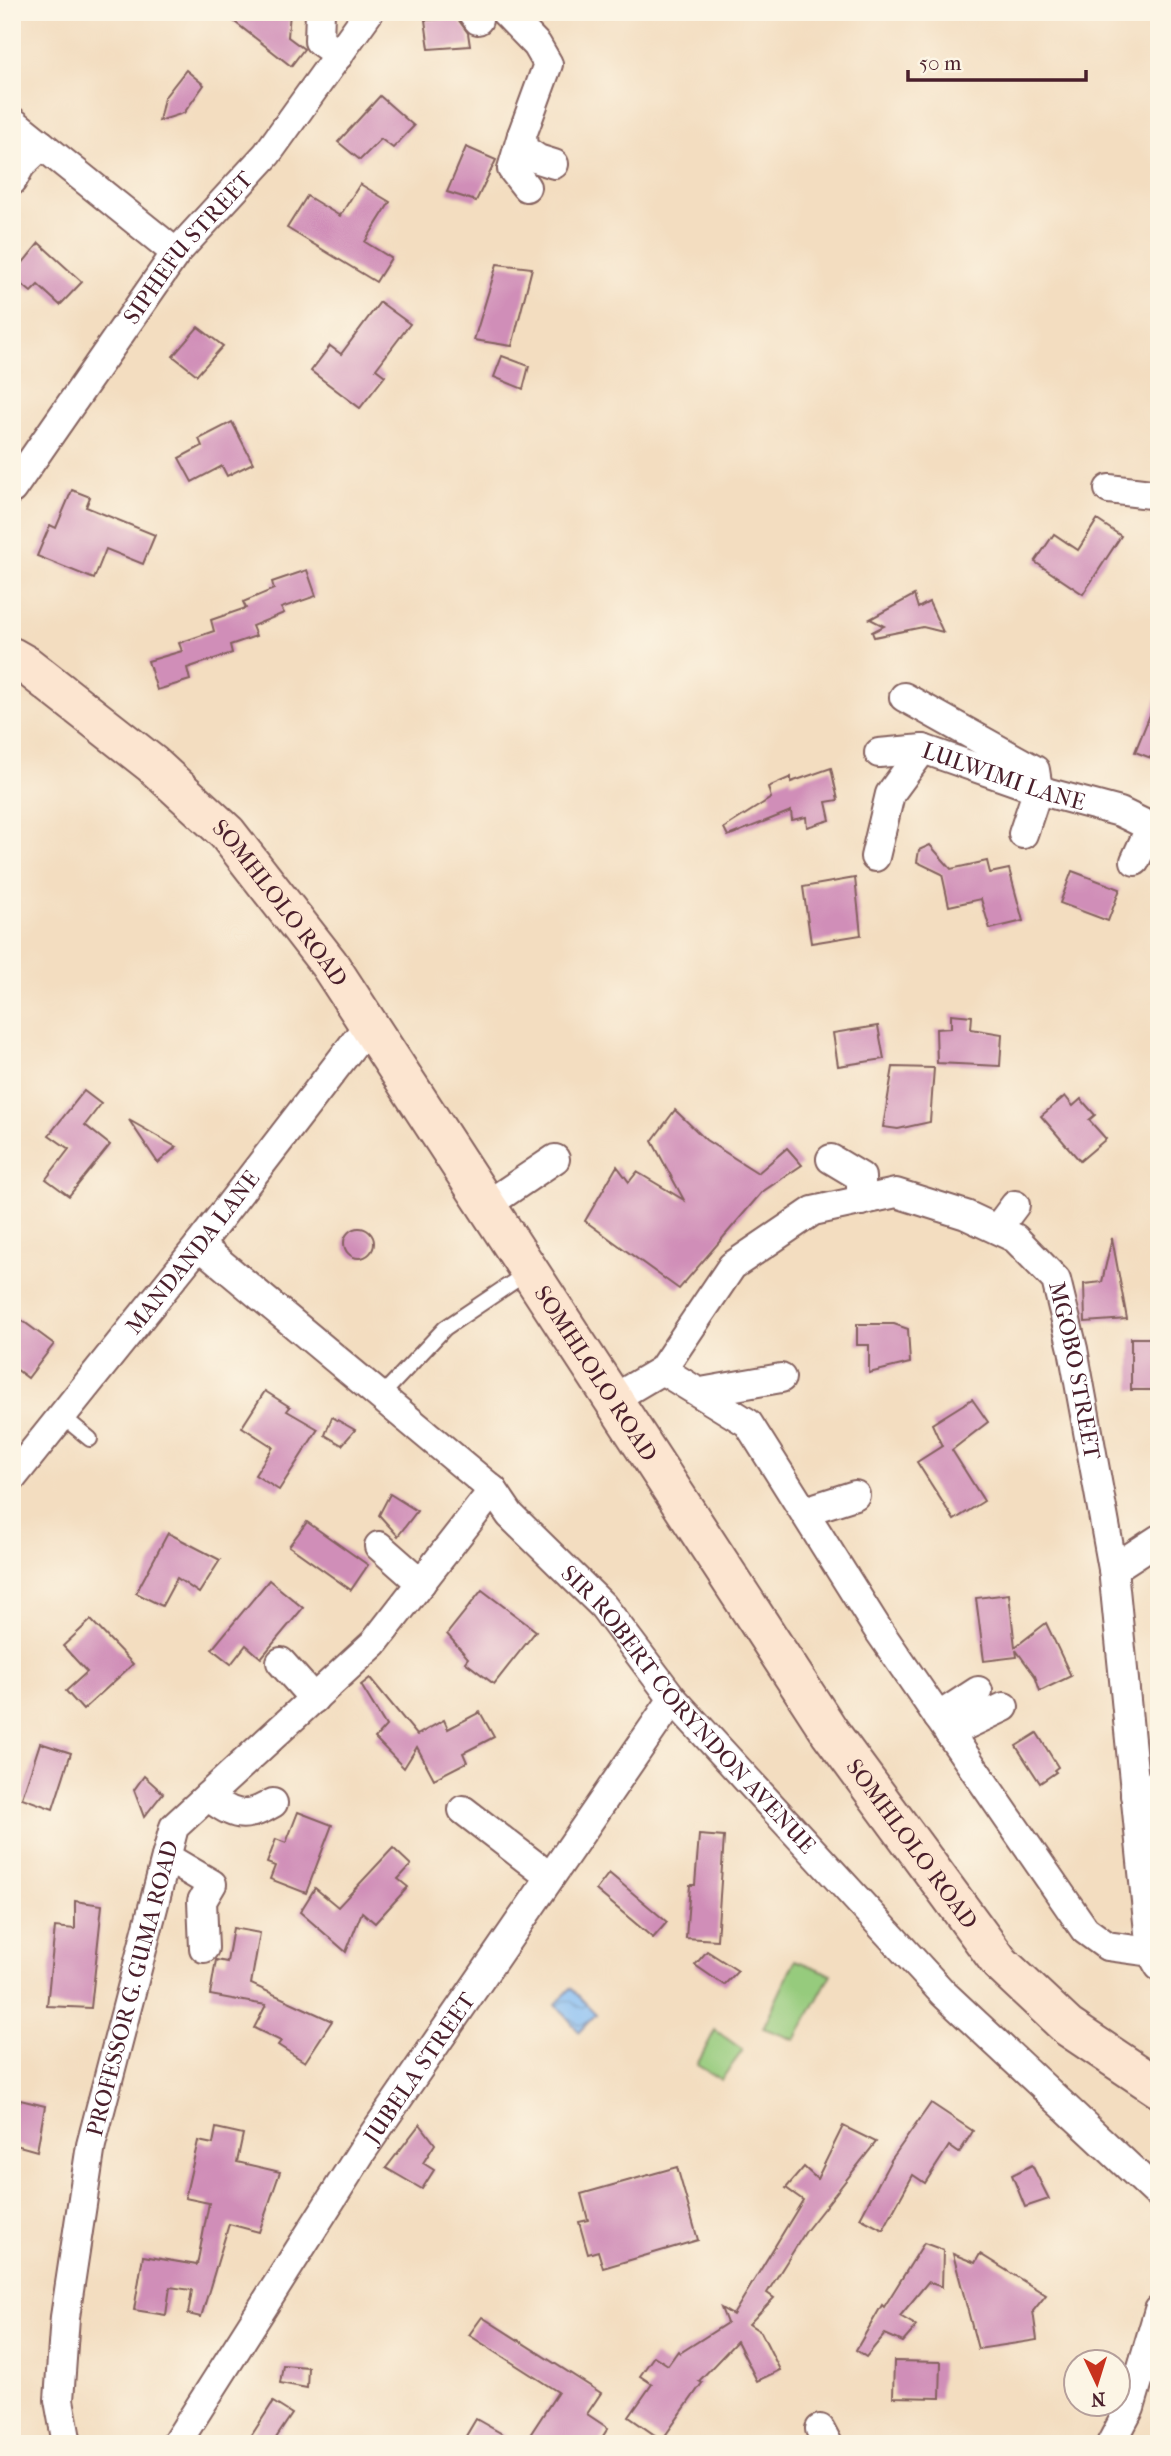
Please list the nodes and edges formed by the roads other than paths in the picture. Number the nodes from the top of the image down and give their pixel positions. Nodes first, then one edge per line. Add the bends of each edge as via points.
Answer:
1 (320, 12) edge
2 (369, 12) edge
3 (506, 12) edge
4 (339, 54) junction
5 (12, 121) edge
6 (522, 135) junction
7 (42, 145) junction
8 (554, 164) dead end
9 (12, 181) edge
10 (526, 187) dead end
11 (176, 253) junction
12 (12, 489) edge
13 (1109, 489) dead end
14 (1159, 495) edge
15 (17, 657) edge
16 (904, 697) dead end
17 (923, 749) junction
18 (879, 753) dead end
19 (1038, 789) junction
20 (1155, 828) edge
21 (1023, 834) dead end
22 (875, 858) dead end
23 (1135, 861) dead end
24 (369, 1024) junction
25 (555, 1159) dead end
26 (831, 1159) dead end
27 (860, 1201) junction
28 (487, 1205) junction
29 (1015, 1205) dead end
30 (997, 1229) junction
31 (199, 1245) junction
32 (529, 1271) junction
33 (662, 1370) junction
34 (781, 1378) dead end
35 (701, 1392) junction
36 (380, 1397) junction
37 (613, 1399) junction
38 (62, 1416) junction
39 (90, 1439) dead end
40 (12, 1478) edge
41 (493, 1490) junction
42 (855, 1495) dead end
43 (805, 1511) junction
44 (1159, 1539) edge
45 (379, 1546) dead end
46 (1113, 1569) junction
47 (421, 1583) junction
48 (281, 1662) dead end
49 (978, 1691) dead end
50 (314, 1699) junction
51 (673, 1699) junction
52 (1004, 1707) dead end
53 (943, 1725) junction
54 (1147, 1788) edge
55 (208, 1796) junction
56 (273, 1803) dead end
57 (463, 1811) dead end
58 (166, 1857) junction
59 (550, 1877) junction
60 (1153, 1909) edge
61 (204, 1948) dead end
62 (1155, 1959) edge
63 (1159, 2088) edge
64 (1159, 2195) edge
65 (1159, 2310) edge
66 (67, 2444) edge
67 (176, 2444) edge
68 (1111, 2444) edge

1 - 4 street via 318,41
2 - 4 street, SIPHEFU STREET
3 - 6 street via 548,64
4 - 11 street, SIPHEFU STREET via 267,154
5 - 7 street
6 - 8 street via 523,149
6 - 10 street via 512,169
7 - 9 street
7 - 11 street
11 - 12 street, SIPHEFU STREET
13 - 14 street
15 - 24 main road, SOMHLOLO ROAD via 152,764 227,833 329,964
16 - 19 street via 1035,771
17 - 18 street
17 - 19 street, LULWIMI LANE
17 - 22 street, LULWIMI LANE via 890,794
19 - 20 street, LULWIMI LANE via 1120,812
19 - 21 street
20 - 23 street
24 - 28 main road, SOMHLOLO ROAD
24 - 31 street, MANDANDA LANE
25 - 28 street
26 - 27 street via 861,1177
27 - 30 street, MGOBO STREET via 896,1194
27 - 33 street, MGOBO STREET via 813,1211 732,1266
28 - 32 main road, SOMHLOLO ROAD
29 - 30 street
30 - 46 street, MGOBO STREET via 1015,1238 1056,1279
31 - 36 street, SIR ROBERT CORYNDON AVENUE
31 - 38 street, MANDANDA LANE
32 - 36 lane via 445,1328
32 - 37 main road, SOMHLOLO ROAD
33 - 35 street
33 - 37 street, MGOBO STREET
34 - 35 street
35 - 43 street via 748,1423 785,1487
36 - 41 street, SIR ROBERT CORYNDON AVENUE
37 - 63 main road, SOMHLOLO ROAD via 830,1732 1000,1964 1068,2027
38 - 39 lane
38 - 40 street, MANDANDA LANE
41 - 47 street, PROFESSOR G. GUMA ROAD
41 - 51 street, SIR ROBERT CORYNDON AVENUE via 510,1515 603,1606
42 - 43 street
43 - 53 street
44 - 46 street
45 - 47 street
46 - 54 street, MGOBO STREET
47 - 50 street, PROFESSOR G. GUMA ROAD via 374,1643
48 - 50 street
49 - 53 street
50 - 55 street, PROFESSOR G. GUMA ROAD
51 - 59 street, JUBELA STREET
51 - 64 street, SIR ROBERT CORYNDON AVENUE via 943,1993
52 - 53 street
53 - 62 street via 1085,1930 1107,1946
54 - 60 street, MGOBO STREET
55 - 56 street via 229,1813 255,1814
55 - 58 street, PROFESSOR G. GUMA ROAD via 174,1827
57 - 59 street
58 - 61 street via 212,1884 202,1901
58 - 66 street, PROFESSOR G. GUMA ROAD via 91,2145 65,2317 59,2400
59 - 67 street, JUBELA STREET via 362,2151
60 - 62 street, MGOBO STREET
65 - 68 street via 1130,2408

